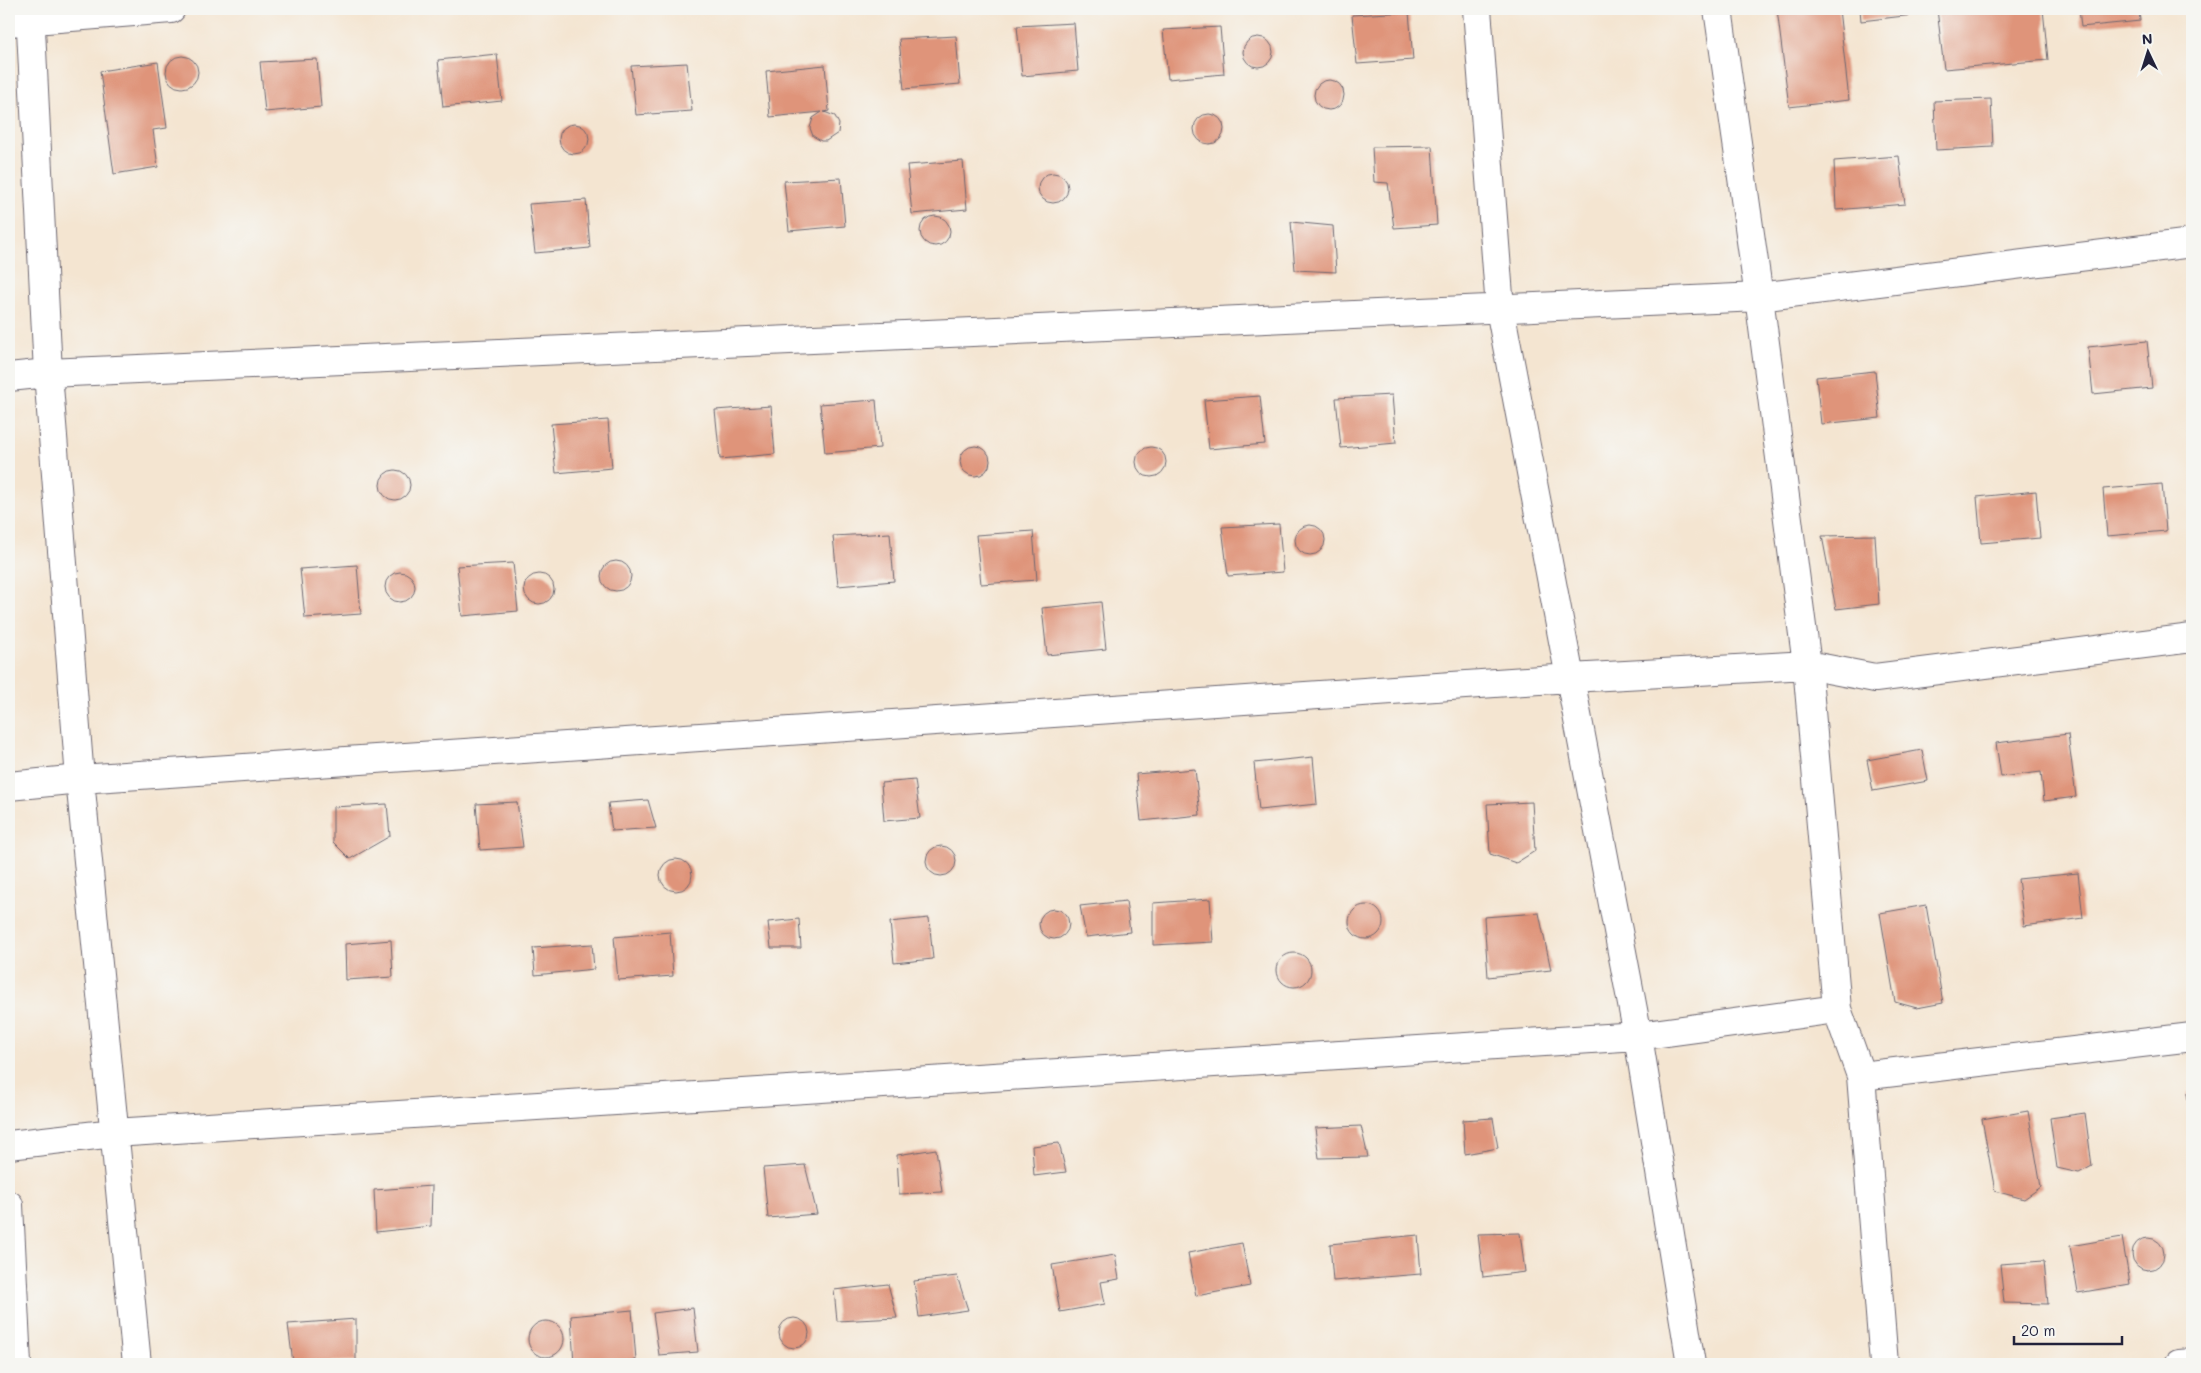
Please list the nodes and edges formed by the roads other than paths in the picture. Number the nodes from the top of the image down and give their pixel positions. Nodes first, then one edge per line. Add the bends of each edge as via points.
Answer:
1 (171, 9) edge
2 (1477, 9) edge
3 (1718, 9) edge
4 (23, 17) edge
5 (2192, 244) edge
6 (1760, 297) junction
7 (1500, 309) junction
8 (48, 373) junction
9 (9, 377) edge
10 (2192, 638) edge
11 (1807, 665) junction
12 (1570, 678) junction
13 (80, 779) junction
14 (9, 786) edge
15 (1837, 1009) junction
16 (1638, 1036) junction
17 (2192, 1037) edge
18 (1861, 1076) junction
19 (114, 1133) junction
20 (9, 1145) edge
21 (9, 1204) edge
22 (2192, 1363) edge
23 (17, 1364) edge
24 (137, 1364) edge
25 (1691, 1364) edge
26 (1884, 1364) edge
27 (2179, 1364) edge

1 - 4 street
2 - 7 street
3 - 6 street
4 - 8 street
5 - 6 street
6 - 7 street
6 - 11 street
7 - 8 street
7 - 12 street
8 - 9 street
8 - 13 street
10 - 11 street via 1875,678
11 - 12 street
11 - 15 street
12 - 13 street
12 - 16 street
13 - 14 street
13 - 19 street
15 - 16 street
15 - 18 street
16 - 19 street
16 - 25 street
17 - 18 street
18 - 26 street
19 - 20 street
19 - 24 street
21 - 23 street
22 - 27 street

